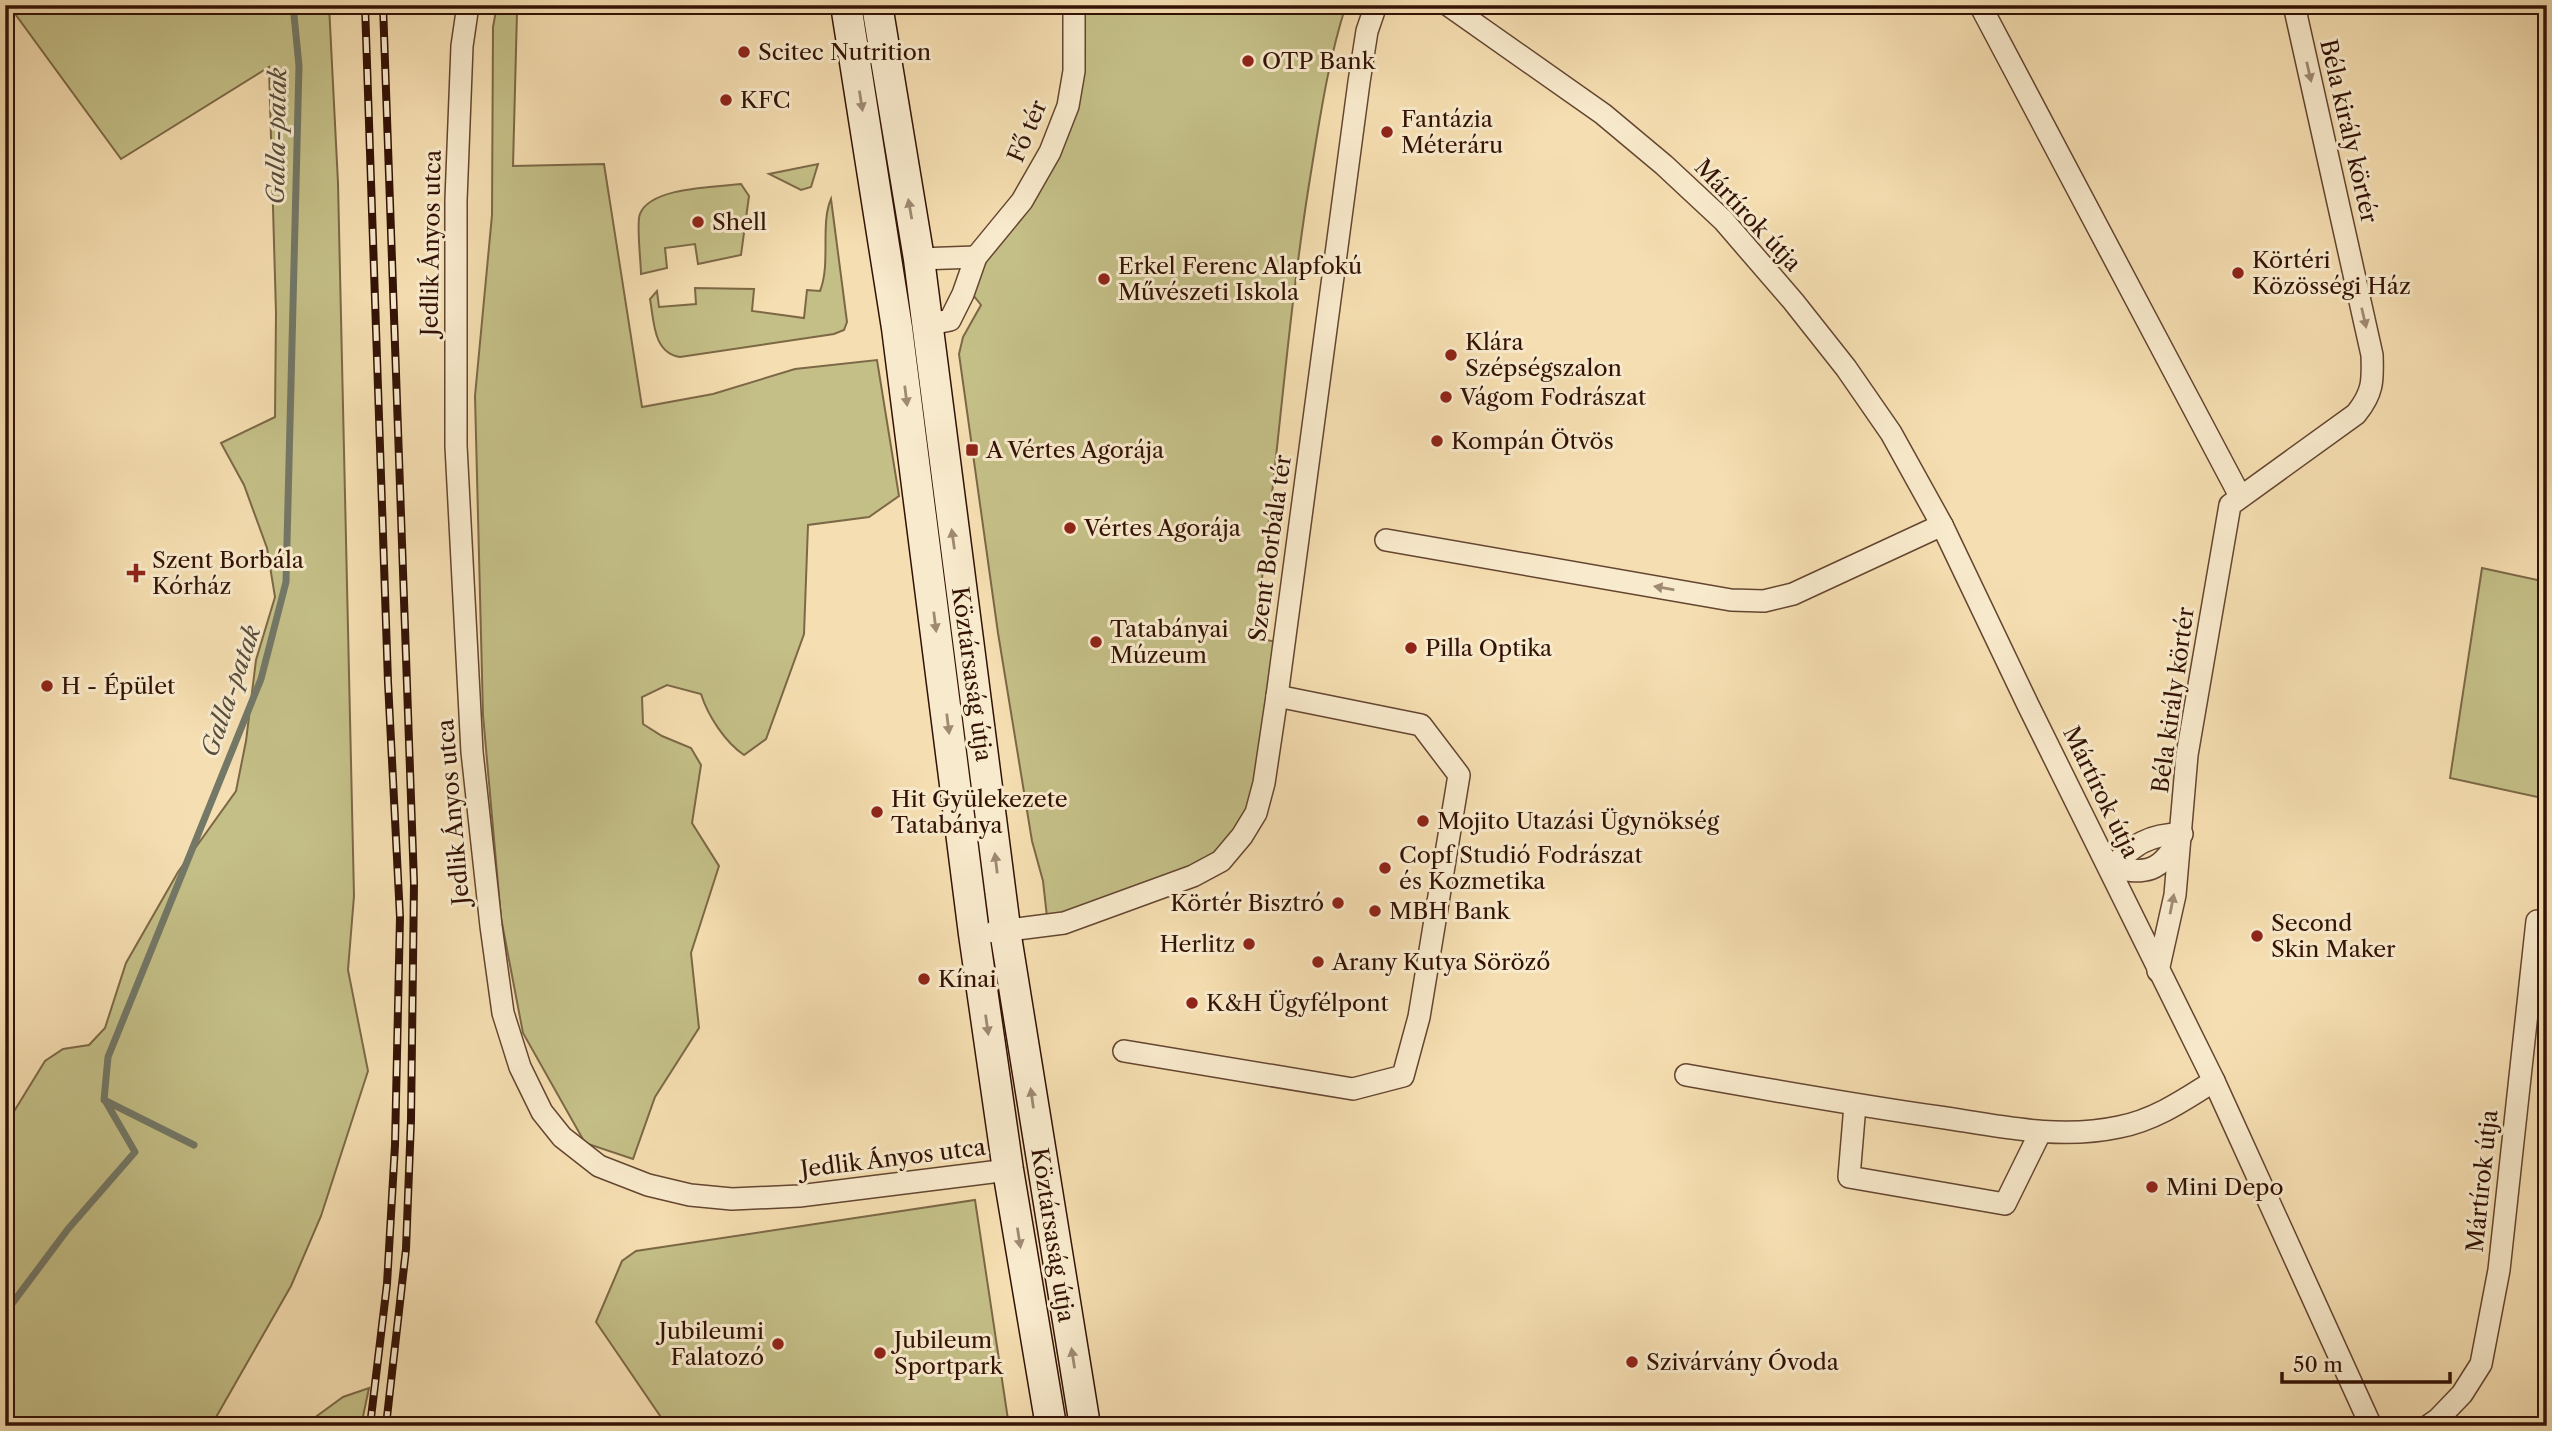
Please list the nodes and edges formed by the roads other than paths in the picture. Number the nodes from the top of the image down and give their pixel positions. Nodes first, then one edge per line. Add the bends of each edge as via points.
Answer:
1 (468, 5) edge
2 (846, 5) edge
3 (877, 5) edge
4 (1074, 5) edge
5 (1376, 5) edge
6 (1448, 5) edge
7 (1979, 5) edge
8 (2294, 5) edge
9 (976, 257) junction
10 (919, 259) junction
11 (926, 326) junction
12 (2240, 496) junction
13 (1942, 525) junction
14 (1387, 540) dead end
15 (1277, 696) junction
16 (2182, 834) junction
17 (2110, 868) junction
18 (2537, 921) dead end
19 (1005, 930) junction
20 (974, 934) junction
21 (2158, 971) junction
22 (1124, 1051) dead end
23 (1686, 1075) dead end
24 (2214, 1081) junction
25 (1855, 1105) junction
26 (2040, 1133) junction
27 (1042, 1166) junction
28 (1008, 1170) junction
29 (1051, 1426) edge
30 (1085, 1426) edge
31 (2371, 1426) edge
32 (2428, 1426) edge

1 - 28 street, Jedlik Ányos utca via 456,200 456,446 475,779 503,1013 520,1067 542,1112 562,1137 599,1166 690,1195 732,1199 799,1196
2 -> 20 street, Köztársaság útja via 897,328
10 -> 3 street, Köztársaság útja
4 - 9 street, Fő tér via 1074,71 1068,106 1050,152 1022,201
5 - 15 street, Szent Borbála tér via 1359,82
6 - 13 street, Mártírok útja via 1603,114 1723,220 1846,368 1891,433
7 - 12 street
8 -> 12 street, Béla király körtér via 2372,355 2373,380 2368,399 2356,414
9 - 10 street
9 - 11 street, Fő tér via 950,320
10 - 11 street, Köztársaság útja
19 -> 11 street, Köztársaság útja
12 - 16 street, Béla király körtér via 2230,505 2188,755
13 -> 14 street via 1793,594 1764,601 1731,600
13 - 17 street, Mártírok útja
15 - 19 street, Szent Borbála tér via 1256,813 1221,861 1193,876 1064,923
15 - 22 street via 1421,725 1459,775 1419,1017 1403,1076 1353,1089
16 - 17 street via 2169,857 2141,873
21 -> 16 street, Béla király körtér via 2175,895
17 - 21 street, Mártírok útja
18 - 32 street, Mártírok útja via 2500,1270 2481,1364 2462,1394
19 - 20 street, Szent Borbála tér
27 -> 19 street, Köztársaság útja
20 -> 28 street, Köztársaság útja
21 - 24 street, Mártírok útja
23 - 25 street
24 - 26 street via 2156,1116 2119,1127
24 - 31 street, Mártírok útja
25 - 26 street
25 - 26 street via 1849,1177 2005,1204
27 - 28 street
30 -> 27 street, Köztársaság útja
28 -> 29 street, Köztársaság útja

